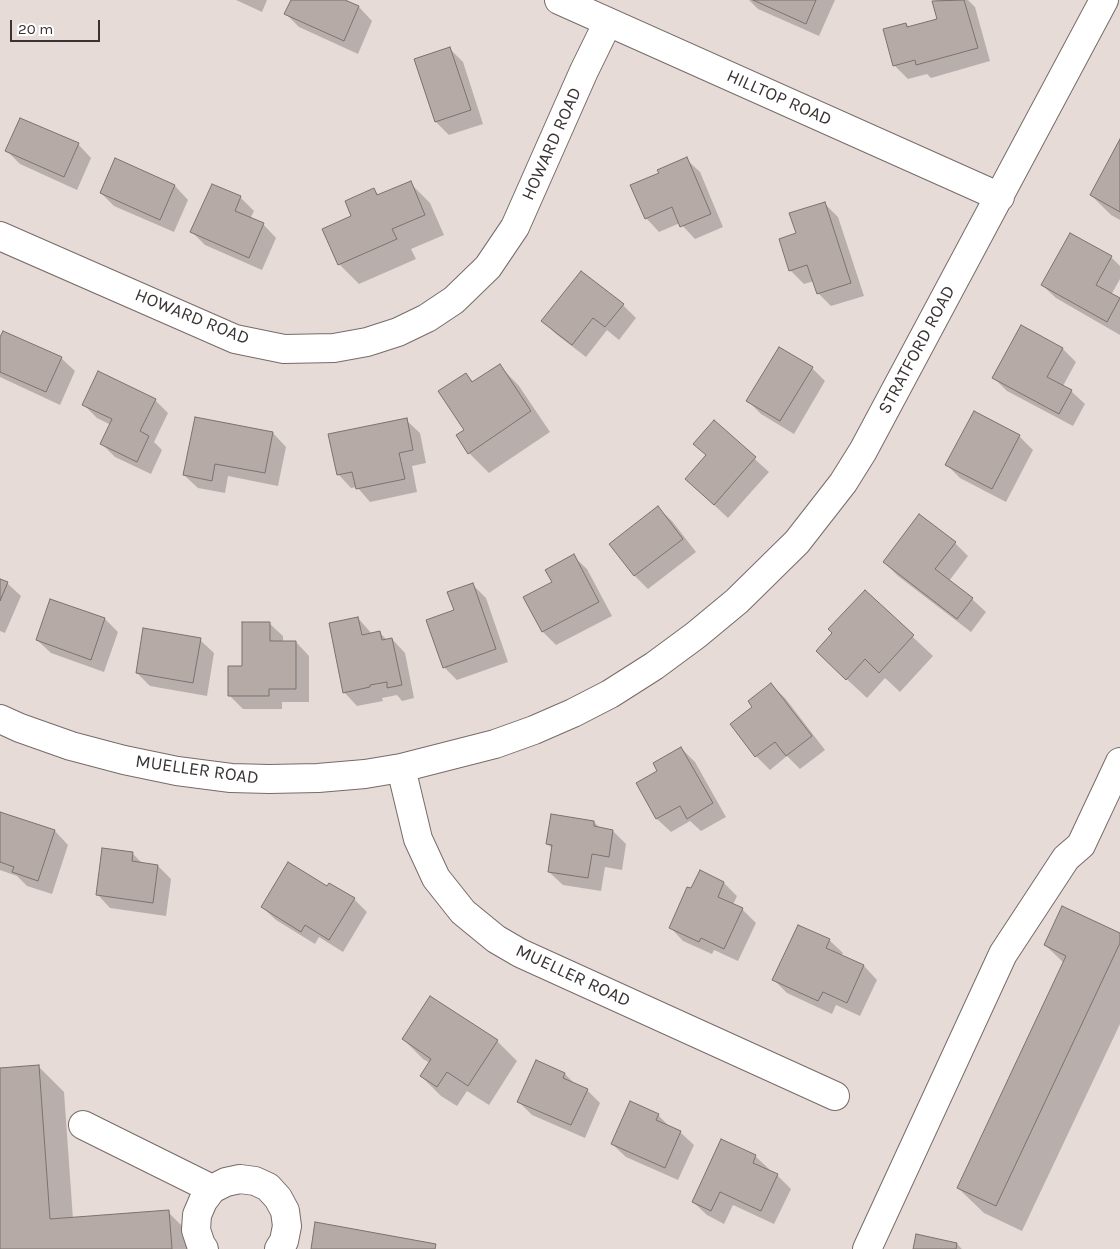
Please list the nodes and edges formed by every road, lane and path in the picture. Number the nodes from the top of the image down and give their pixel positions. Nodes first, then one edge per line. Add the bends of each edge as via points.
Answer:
1 (559, 0) edge
2 (1104, 0) edge
3 (608, 22) junction
4 (1000, 197) junction
5 (0, 236) edge
6 (671, 654) joint
7 (0, 719) edge
8 (1120, 762) edge
9 (401, 768) junction
10 (835, 1096) dead end
11 (83, 1125) dead end
12 (212, 1189) junction
13 (204, 1249) edge
14 (279, 1249) edge
15 (867, 1249) edge

1 - 3 street, HILLTOP ROAD
2 - 4 street, STRATFORD ROAD
3 - 4 street, HILLTOP ROAD
3 - 5 street, HOWARD ROAD via 515,227 488,267 454,300 398,332 334,348 284,349 235,339
4 - 6 street, STRATFORD ROAD via 863,451 837,491 797,542 737,601
6 - 9 street, MUELLER ROAD via 610,694 534,730 495,744
7 - 9 street, MUELLER ROAD via 72,746 124,760 232,778 318,778
8 - 15 street via 1081,845 1066,858 1004,954
9 - 10 street, MUELLER ROAD via 418,839 436,878 463,912 496,939 520,953
11 - 12 street
12 - 13 street via 197,1215 196,1230
12 - 14 street via 240,1179 268,1187 285,1211 287,1226

